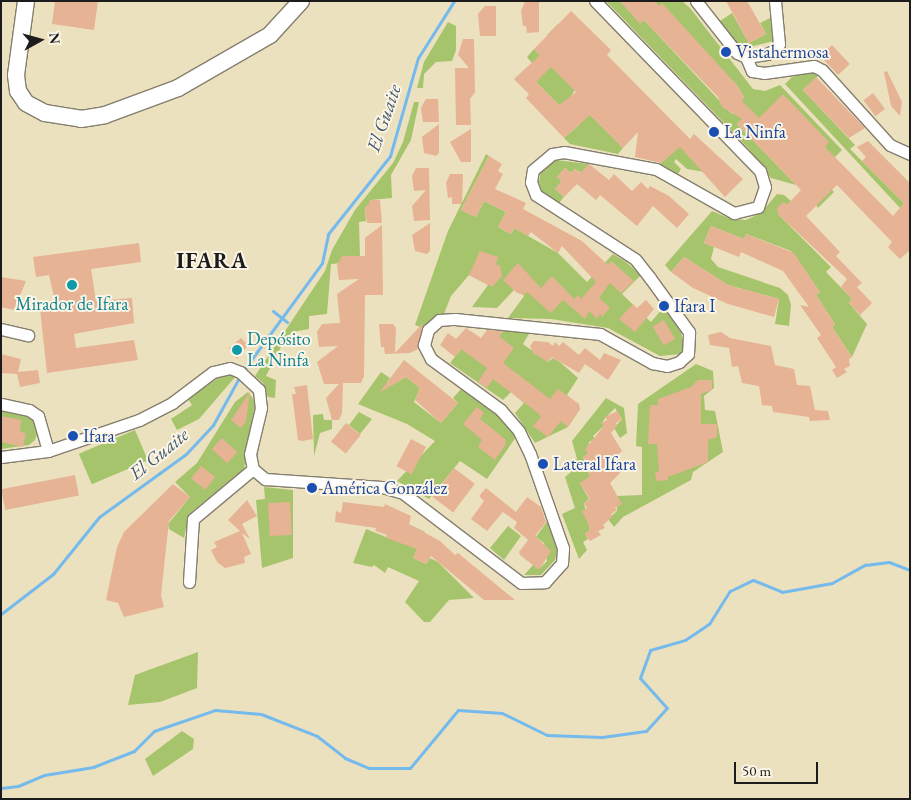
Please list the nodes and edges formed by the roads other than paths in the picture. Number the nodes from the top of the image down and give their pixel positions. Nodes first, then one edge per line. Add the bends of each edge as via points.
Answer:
1 (26, 1) edge
2 (301, 1) edge
3 (595, 1) edge
4 (696, 1) edge
5 (775, 1) edge
6 (746, 57) junction
7 (910, 154) edge
8 (1, 329) edge
9 (28, 336) dead end
10 (1, 404) edge
11 (48, 451) junction
12 (1, 457) edge
13 (253, 469) junction
14 (189, 582) dead end

1 - 2 main road via 16,75 18,91 26,103 45,113 81,119 105,116 178,88 270,35
3 - 13 street via 760,171 765,187 758,207 734,213 656,169 564,152 552,154 533,170 531,182 536,195 634,259 650,278 689,332 688,354 679,362 667,366 652,363 600,334 455,319 439,320 428,330 424,345 431,359 501,410 519,431 556,525 563,548 562,563 546,582 521,583 403,493 382,487 265,479
4 - 6 street via 737,53
5 - 6 street via 779,44 767,54
6 - 7 street via 752,71 764,73 814,66 822,70 890,146
8 - 9 street
10 - 11 street via 29,410 38,416
11 - 12 street
11 - 13 street via 139,420 172,403 212,372 224,368 235,370 259,390 261,408 250,454
13 - 14 street via 193,519

